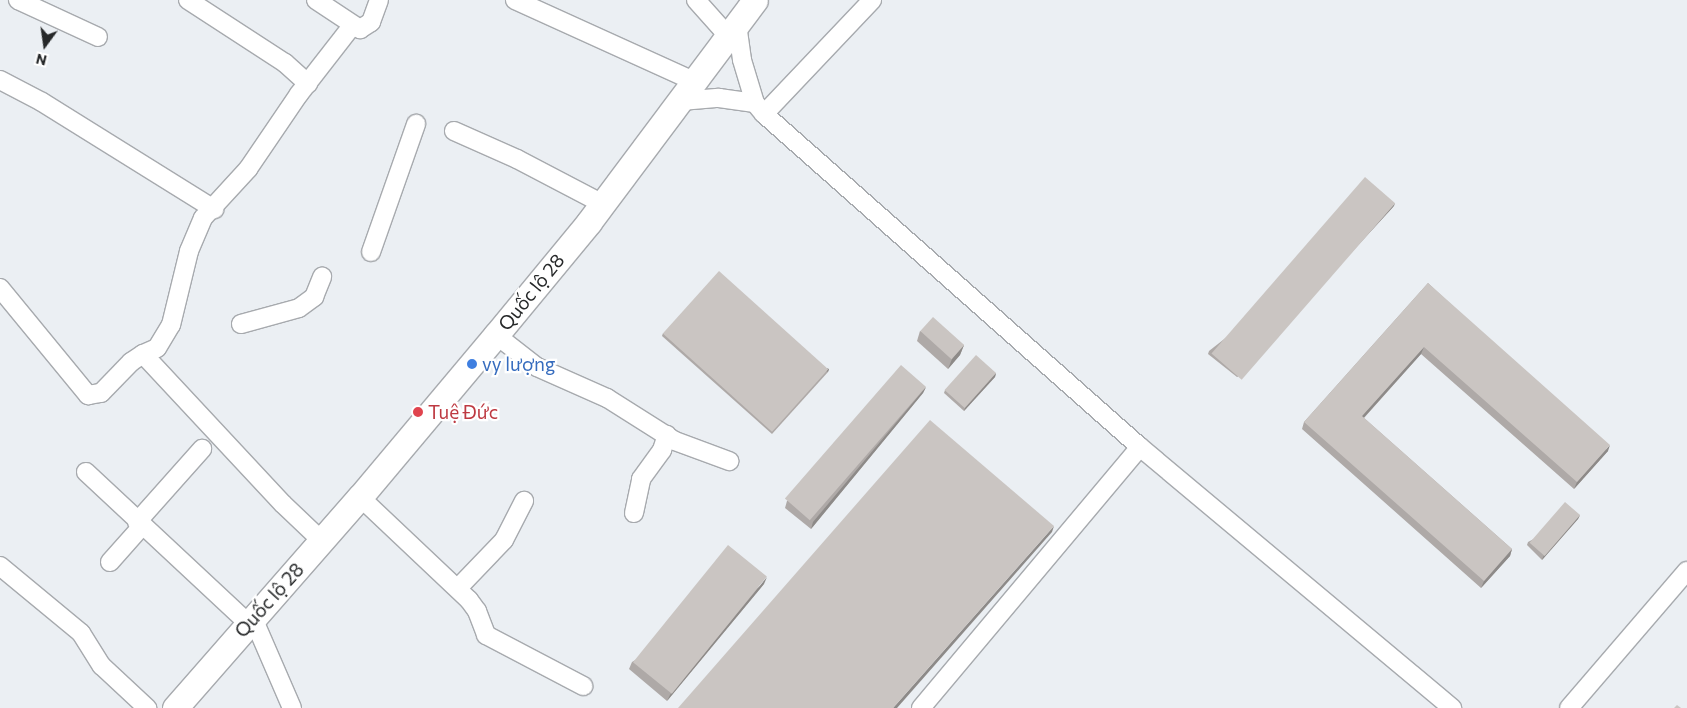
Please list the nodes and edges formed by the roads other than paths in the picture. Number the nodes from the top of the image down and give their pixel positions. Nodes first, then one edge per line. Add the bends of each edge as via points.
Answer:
1 (18, 0) edge
2 (188, 0) edge
3 (316, 0) edge
4 (379, 0) edge
5 (515, 0) edge
6 (696, 0) edge
7 (755, 0) edge
8 (872, 0) edge
9 (352, 26) junction
10 (733, 30) junction
11 (98, 37) dead end
12 (0, 80) edge
13 (308, 84) junction
14 (689, 92) junction
15 (760, 109) junction
16 (416, 124) dead end
17 (454, 131) dead end
18 (603, 204) junction
19 (214, 209) junction
20 (371, 252) dead end
21 (322, 277) dead end
22 (0, 288) edge
23 (241, 324) dead end
24 (496, 335) junction
25 (143, 354) junction
26 (667, 435) junction
27 (1140, 447) junction
28 (202, 449) dead end
29 (728, 461) dead end
30 (86, 472) dead end
31 (360, 497) junction
32 (524, 501) dead end
33 (634, 513) dead end
34 (140, 524) junction
35 (322, 541) junction
36 (110, 562) dead end
37 (0, 566) edge
38 (1687, 571) edge
39 (458, 588) junction
40 (251, 621) junction
41 (584, 686) dead end
42 (147, 708) edge
43 (174, 708) edge
44 (292, 708) edge
45 (921, 708) edge
46 (1452, 708) edge
47 (1569, 708) edge

1 - 11 street
2 - 13 street via 285,63
3 - 9 street
4 - 9 street via 368,26 360,29
5 - 14 street
6 - 10 street
7 - 10 highway, Quốc lộ 28
8 - 15 street
9 - 13 street
10 - 14 highway, Quốc lộ 28
10 - 15 street
12 - 19 street via 42,102
13 - 19 street via 248,169
14 - 15 street
14 - 18 highway, Quốc lộ 28
15 - 27 street
16 - 20 street
17 - 18 street via 534,167
18 - 24 highway, Quốc lộ 28
19 - 25 street via 196,230 171,325 157,348
21 - 23 street via 314,297 299,308
22 - 25 street via 88,395 101,394
24 - 26 street via 537,367 607,398
24 - 31 highway, Quốc lộ 28
25 - 35 street via 282,504
26 - 29 street via 704,454
26 - 33 street via 662,450 641,479
27 - 45 street
27 - 46 street
28 - 34 street
30 - 34 street
31 - 35 highway, Quốc lộ 28
31 - 39 street
32 - 39 street via 504,540
34 - 36 street
34 - 40 street
35 - 40 highway, Quốc lộ 28
37 - 42 street via 81,633 102,666
38 - 47 street
39 - 41 street via 477,611 486,635
40 - 43 highway, Quốc lộ 28
40 - 44 street

